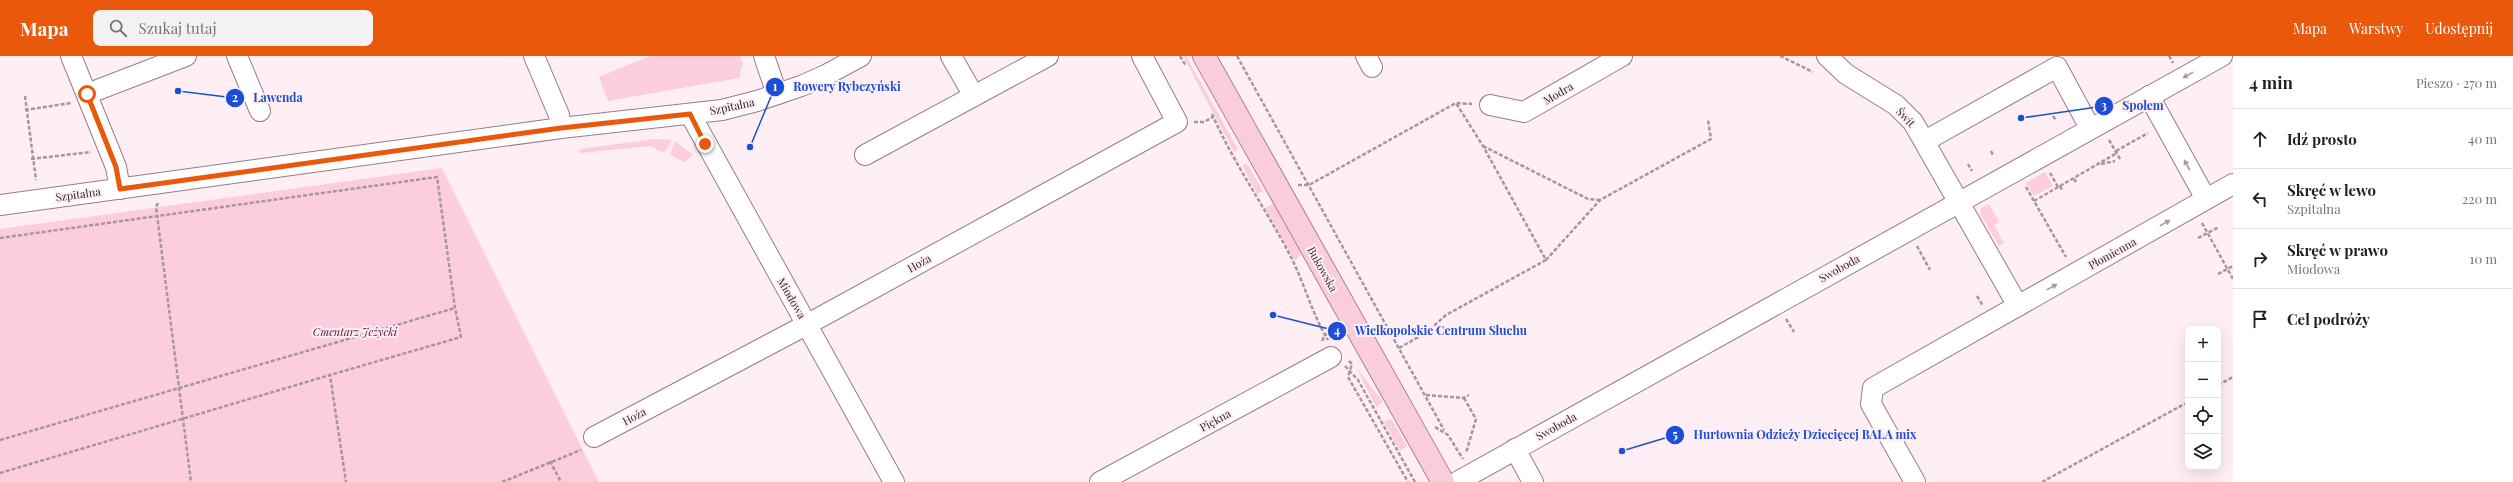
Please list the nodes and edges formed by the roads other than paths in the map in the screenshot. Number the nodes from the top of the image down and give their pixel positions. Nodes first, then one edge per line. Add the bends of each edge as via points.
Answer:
1 (72, 56) edge
2 (186, 56) edge
3 (237, 56) edge
4 (534, 56) edge
5 (764, 56) edge
6 (861, 56) edge
7 (951, 56) edge
8 (1048, 56) edge
9 (1142, 56) edge
10 (1204, 56) edge
11 (1622, 56) edge
12 (1827, 56) edge
13 (2222, 56) edge
14 (2054, 62) edge
15 (777, 94) junction
16 (974, 96) junction
17 (2149, 96) junction
18 (79, 98) junction
19 (1490, 105) road end
20 (260, 111) dead end
21 (690, 114) junction
22 (561, 128) junction
23 (2098, 131) junction
24 (1925, 141) junction
25 (865, 155) dead end
26 (2233, 184) edge
27 (120, 189) junction
28 (2206, 199) junction
29 (1959, 201) junction
30 (0, 205) edge
31 (2018, 306) junction
32 (808, 324) junction
33 (1337, 352) road end
34 (594, 437) road end
35 (1515, 449) junction
36 (894, 482) edge
37 (1100, 482) edge
38 (1443, 482) edge
39 (1457, 482) edge
40 (1533, 482) edge
41 (1915, 482) edge

1 - 18 street
2 - 18 street
3 - 20 street
4 - 22 street via 559,115
5 - 15 street
6 - 15 street, Szpitalna via 826,75
7 - 16 street
8 - 16 street
9 - 32 street, Hoża via 1177,122
10 - 38 main road, Bukowska
11 - 19 street, Modra via 1524,112
12 - 24 street, Świt via 1846,74 1896,106 1913,122
13 -> 17 street, Swoboda
14 - 23 street
14 - 24 street
15 - 21 street, Szpitalna via 735,107
16 - 25 street
17 - 23 street, Swoboda
28 -> 17 street
18 - 27 street via 116,167
21 - 22 street, Szpitalna
21 - 32 street, Miodowa
22 - 27 street, Szpitalna
23 - 29 street, Swoboda
24 - 29 street, Świt
26 - 28 street, Płomienna
27 - 30 street, Szpitalna
31 -> 28 street, Płomienna
29 - 31 street
29 - 35 street, Swoboda
31 - 41 street, Płomienna via 1873,388 1872,404
32 - 34 street, Hoża
32 - 36 street, Miodowa
33 - 37 street, Piękna
35 - 39 street, Swoboda
35 - 40 street

